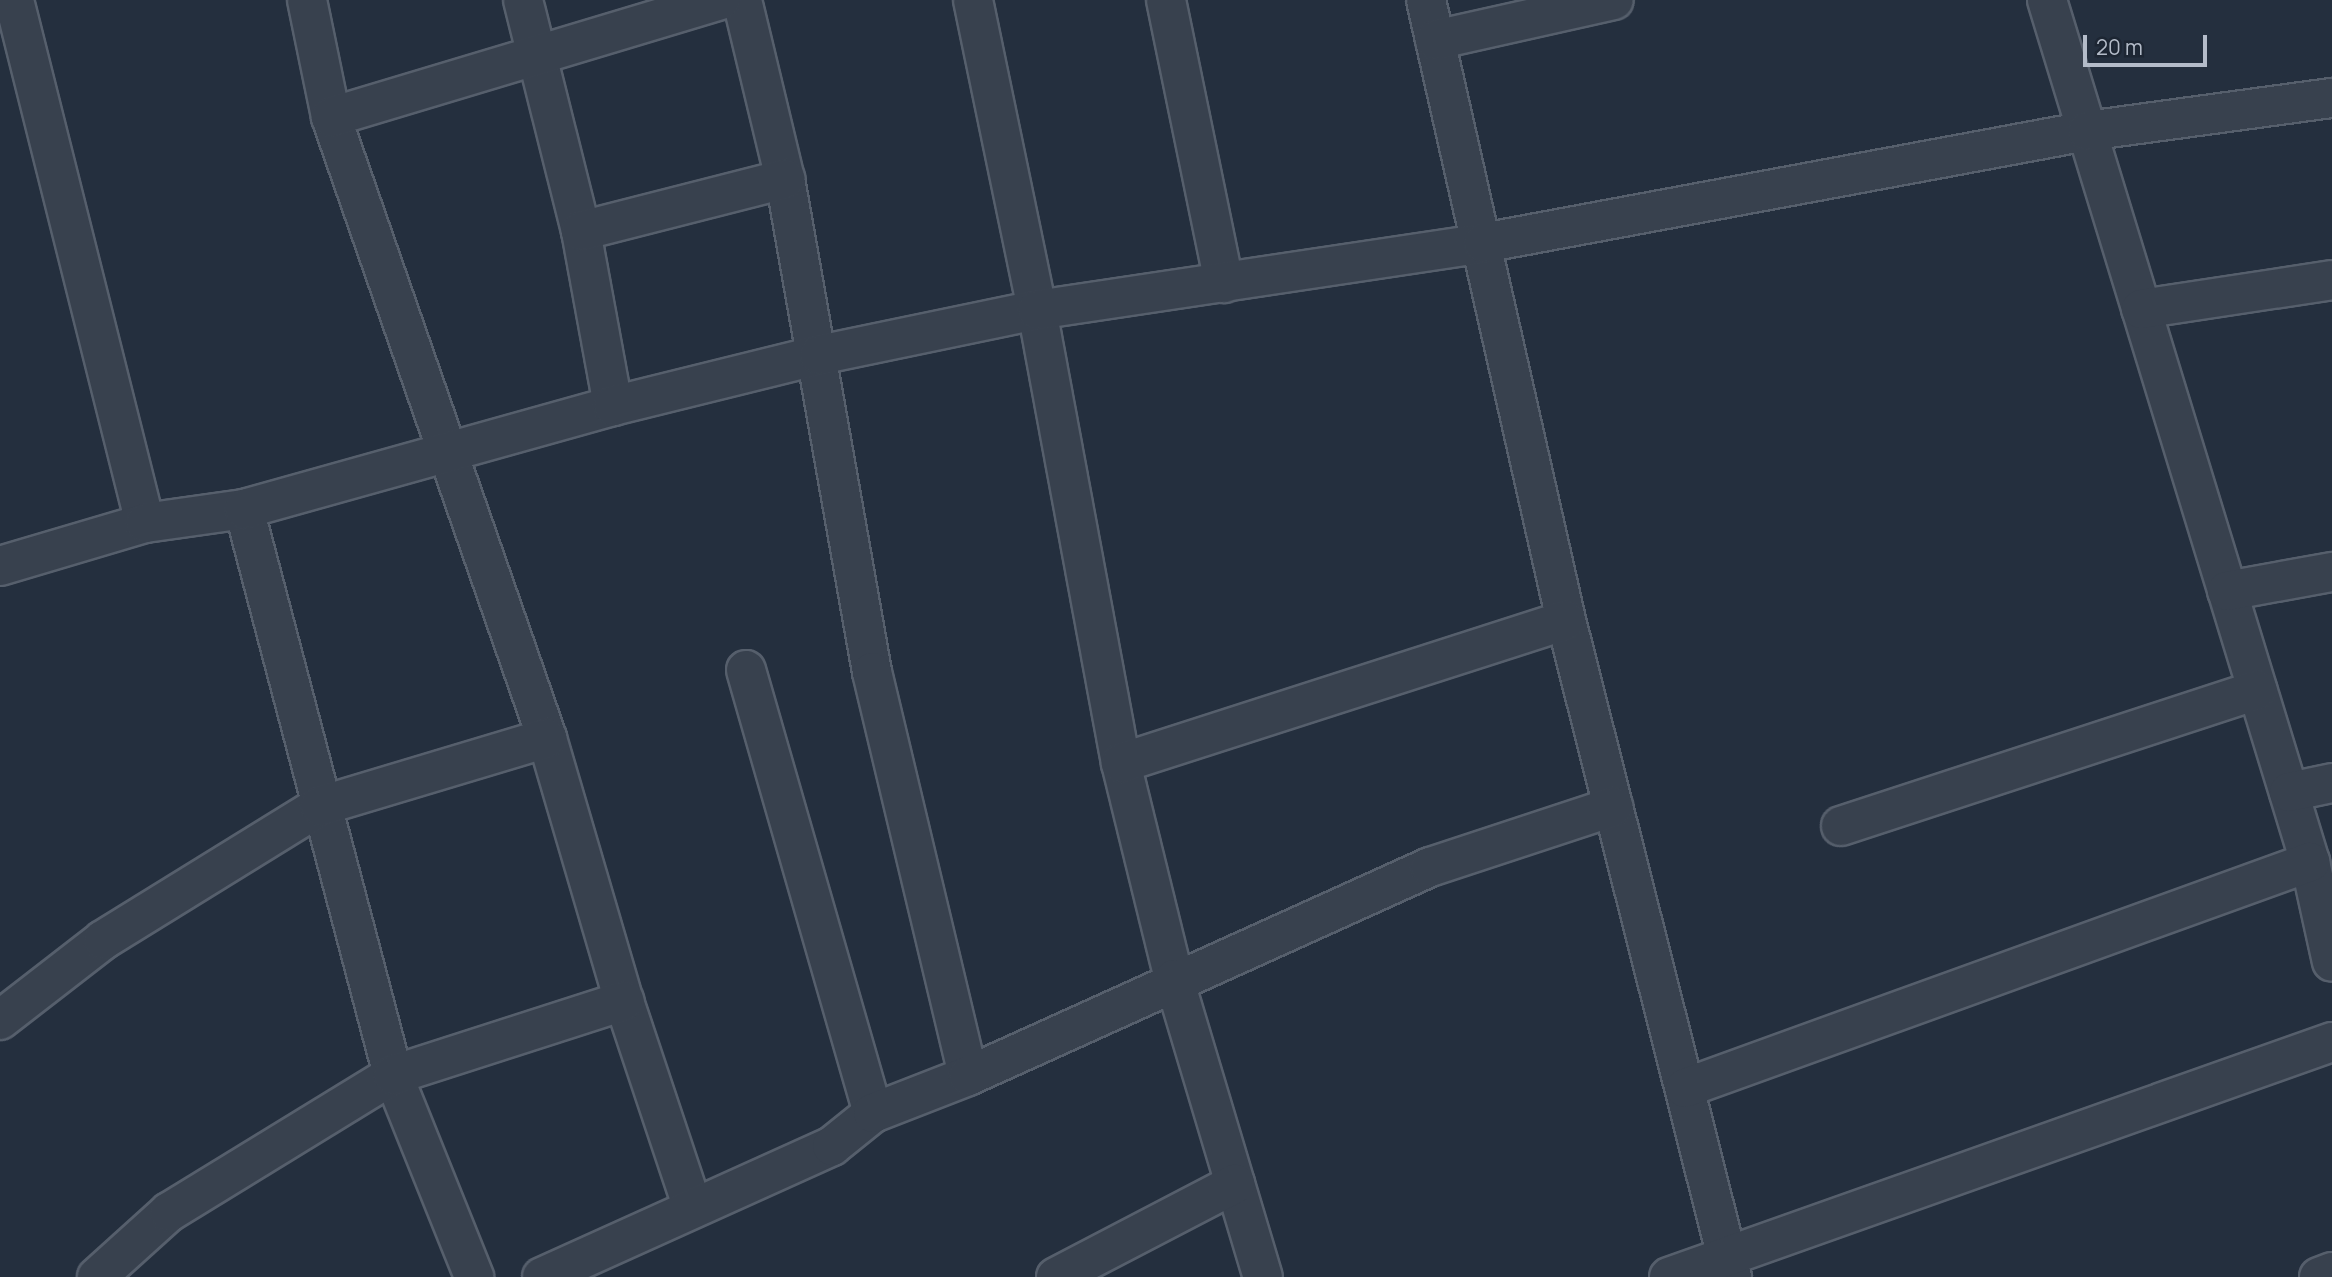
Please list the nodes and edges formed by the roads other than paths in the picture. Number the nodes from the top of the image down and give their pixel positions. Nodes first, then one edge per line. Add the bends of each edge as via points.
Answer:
1 (14, 0) edge
2 (307, 0) edge
3 (523, 0) edge
4 (721, 0) edge
5 (742, 0) edge
6 (973, 0) edge
7 (1166, 0) edge
8 (1426, 0) edge
9 (1614, 0) edge
10 (2047, 0) edge
11 (1435, 40) junction
12 (537, 55) junction
13 (2332, 98) edge
14 (331, 117) junction
15 (2087, 131) junction
16 (785, 178) junction
17 (581, 231) junction
18 (1483, 243) junction
19 (2332, 280) edge
20 (1224, 283) junction
21 (2141, 309) junction
22 (1037, 310) junction
23 (818, 355) junction
24 (613, 406) junction
25 (448, 453) junction
26 (244, 509) junction
27 (145, 523) junction
28 (0, 566) edge
29 (2332, 572) edge
30 (2227, 591) junction
31 (1566, 620) junction
32 (746, 670) dead end
33 (2257, 690) junction
34 (547, 738) junction
35 (1121, 762) junction
36 (2332, 783) edge
37 (2289, 792) junction
38 (320, 806) junction
39 (1613, 807) junction
40 (1841, 827) dead end
41 (2310, 862) junction
42 (2332, 962) edge
43 (1174, 979) junction
44 (624, 1001) junction
45 (0, 1020) edge
46 (2332, 1042) edge
47 (393, 1075) junction
48 (968, 1076) junction
49 (1685, 1088) junction
50 (873, 1113) junction
51 (1235, 1184) junction
52 (693, 1208) junction
53 (1730, 1268) edge
54 (2332, 1272) edge
55 (97, 1277) edge
56 (474, 1277) edge
57 (542, 1277) edge
58 (1056, 1277) edge
59 (1263, 1277) edge
60 (1669, 1277) edge
61 (2319, 1277) edge

1 - 27 street
2 - 14 street
3 - 12 street
4 - 12 street
5 - 16 street
6 - 22 street
7 - 20 street
8 - 11 street
9 - 11 street
10 - 15 street
11 - 18 street
12 - 14 street
12 - 17 street
13 - 15 street
14 - 25 street
15 - 18 street
15 - 21 street
16 - 17 street
16 - 23 street
17 - 24 street
18 - 20 street
18 - 31 street
19 - 21 street
20 - 22 street
21 - 30 street
22 - 23 street
22 - 35 street
23 - 24 street
23 - 48 street via 872,672
24 - 25 street
25 - 26 street
25 - 34 street
26 - 27 street
26 - 38 street
27 - 28 street
29 - 30 street
30 - 33 street
31 - 35 street
31 - 39 street
32 - 50 street
33 - 37 street
33 - 40 street
34 - 38 street
34 - 44 street
35 - 43 street
36 - 37 street
37 - 41 street
38 - 45 street via 103,940
38 - 47 street
39 - 43 street via 1430,867
39 - 49 street
41 - 42 street
41 - 49 street
43 - 48 street
43 - 51 street
44 - 47 street
44 - 52 street
46 - 53 street
47 - 55 street via 169,1212
47 - 56 street
48 - 50 street
49 - 53 street
50 - 52 street via 832,1146
51 - 58 street
51 - 59 street
52 - 57 street
53 - 60 street
54 - 61 street

